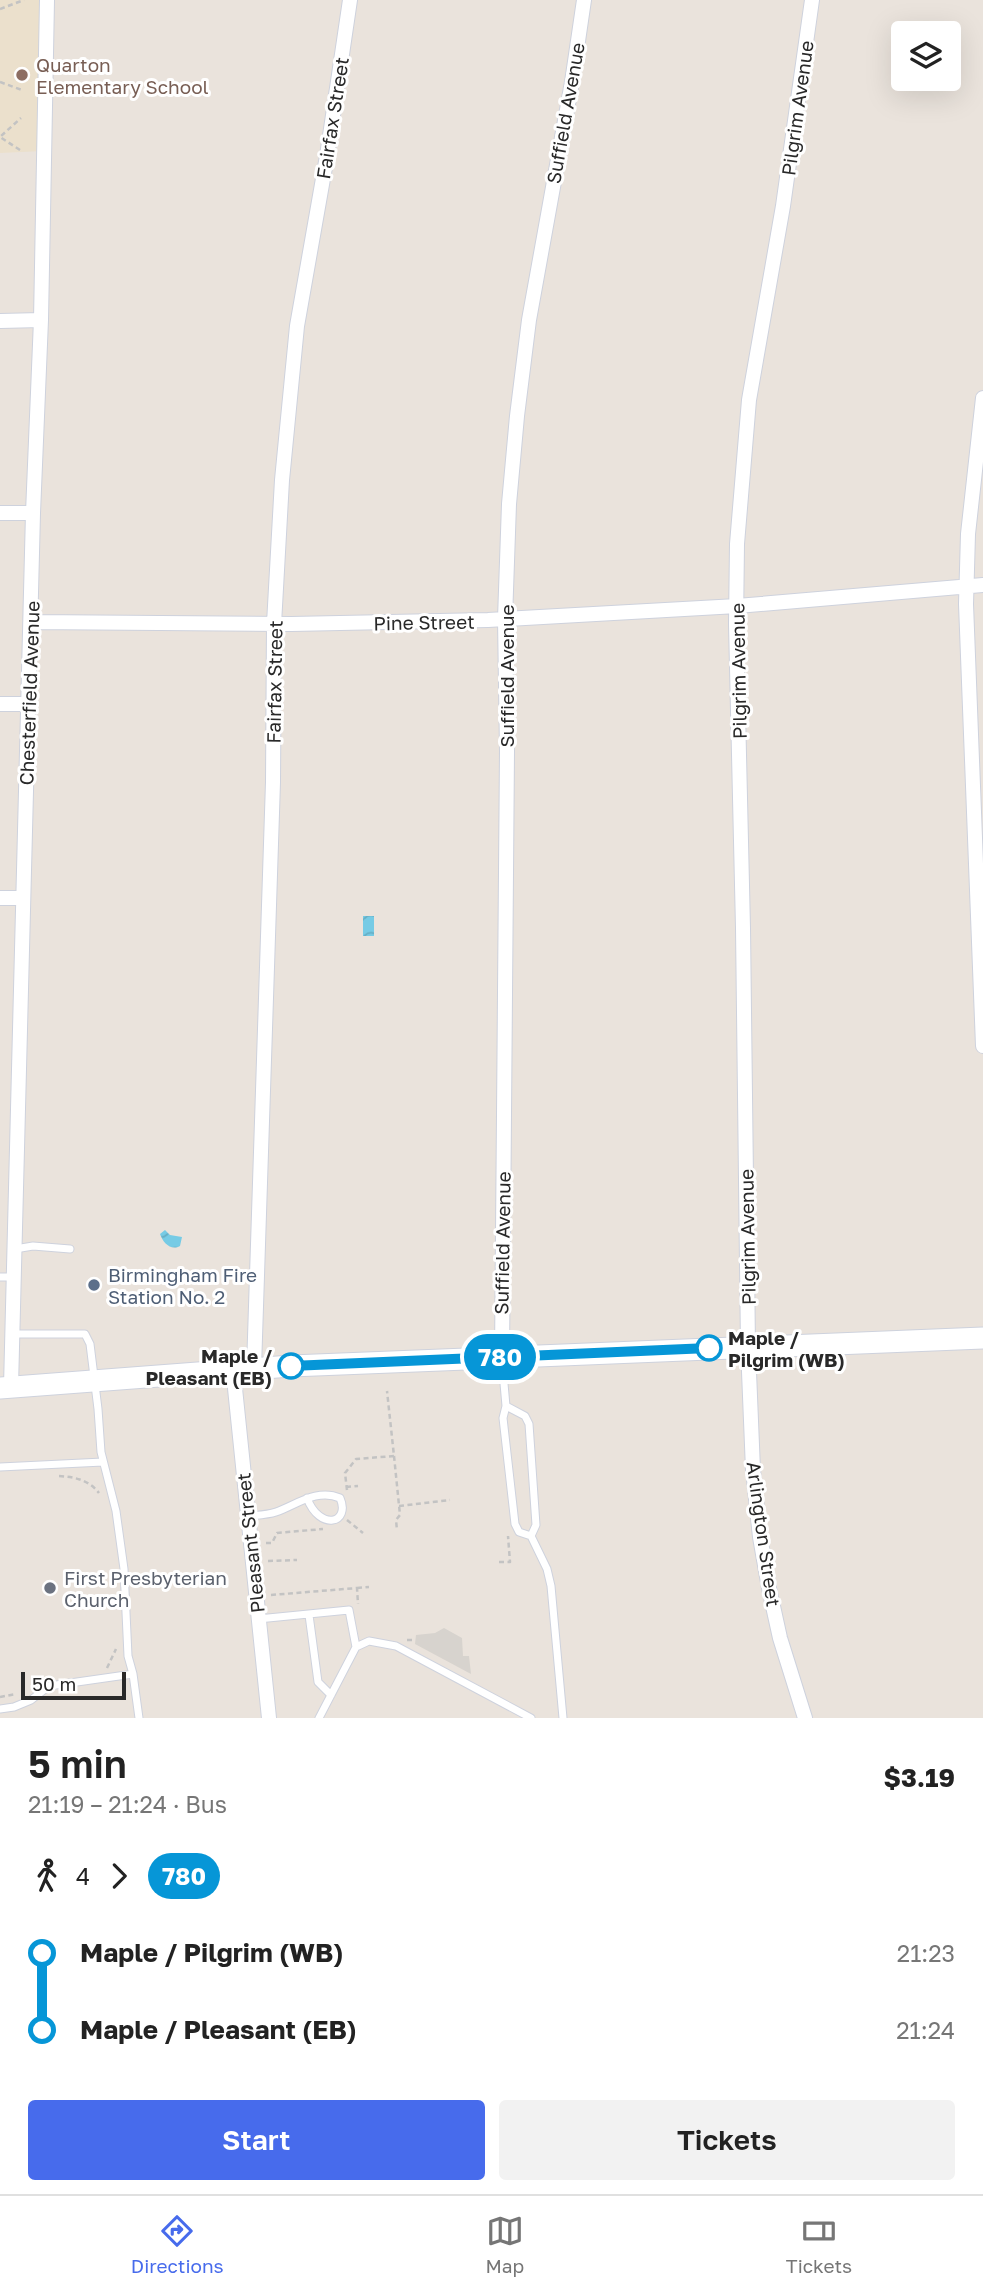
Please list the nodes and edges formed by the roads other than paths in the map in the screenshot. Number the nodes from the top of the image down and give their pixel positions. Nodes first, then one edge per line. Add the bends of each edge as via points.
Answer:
1 (47, 0) edge
2 (349, 0) edge
3 (583, 0) edge
4 (812, 0) edge
5 (41, 320) junction
6 (0, 321) edge
7 (983, 398) edge
8 (0, 513) edge
9 (33, 513) junction
10 (983, 585) edge
11 (967, 587) junction
12 (737, 606) junction
13 (505, 620) junction
14 (31, 622) junction
15 (274, 624) junction
16 (0, 704) edge
17 (28, 704) junction
18 (0, 898) edge
19 (23, 898) junction
20 (983, 1046) edge
21 (70, 1248) dead end
22 (15, 1250) junction
23 (7, 1277) edge
24 (12, 1334) junction
25 (983, 1338) edge
26 (748, 1346) junction
27 (502, 1357) junction
28 (244, 1368) junction
29 (95, 1380) junction
30 (6, 1387) edge
31 (506, 1406) junction
32 (103, 1462) junction
33 (0, 1467) edge
34 (307, 1498) junction
35 (248, 1516) junction
36 (531, 1536) junction
37 (310, 1615) junction
38 (257, 1619) junction
39 (356, 1647) junction
40 (133, 1674) junction
41 (331, 1695) junction
42 (0, 1709) edge
43 (139, 1718) edge
44 (269, 1718) edge
45 (319, 1718) edge
46 (531, 1718) edge
47 (563, 1718) edge
48 (805, 1718) edge

1 - 5 street, Chesterfield Avenue
2 - 15 street, Fairfax Street via 297,326
3 - 13 street, Suffield Avenue via 517,416
4 - 12 street, Pilgrim Avenue via 749,400 737,544
5 - 6 street
5 - 9 street, Chesterfield Avenue
7 - 11 street
8 - 9 street
9 - 14 street, Chesterfield Avenue
10 - 11 street, Pine Street
11 - 12 street, Pine Street
11 - 20 street
12 - 13 street, Pine Street
12 - 26 street, Pilgrim Avenue
13 - 15 street, Pine Street
13 - 27 street, Suffield Avenue
14 - 15 street, Pine Street
14 - 17 street, Chesterfield Avenue
15 - 28 street, Fairfax Street via 273,796
16 - 17 street
17 - 19 street, Chesterfield Avenue
18 - 19 street
19 - 22 street, Chesterfield Avenue
21 - 22 lane
22 - 23 street, Chesterfield Avenue
23 - 24 street, Chesterfield Avenue
24 - 29 lane via 85,1334
24 - 30 street, Chesterfield Avenue
25 - 26 main road
26 - 27 main road
26 - 48 street, Arlington Street via 760,1537 780,1638
27 - 28 main road
27 - 31 lane
28 - 29 main road
28 - 35 street, Pleasant Street
29 - 30 main road
29 - 32 lane
31 - 36 lane via 503,1418 515,1524 519,1532
31 - 36 lane via 525,1416 529,1424 536,1525
32 - 33 lane
32 - 40 lane via 118,1523
34 - 34 lane via 340,1498 340,1516 324,1520
34 - 35 lane via 274,1513
35 - 38 street, Pleasant Street
36 - 47 lane via 551,1586
37 - 38 lane
37 - 39 lane via 349,1610
37 - 41 lane via 318,1682
38 - 44 street, Pleasant Street
39 - 41 lane
39 - 46 lane via 369,1642 396,1646
40 - 42 lane via 49,1686 30,1700
40 - 43 lane
41 - 45 lane

